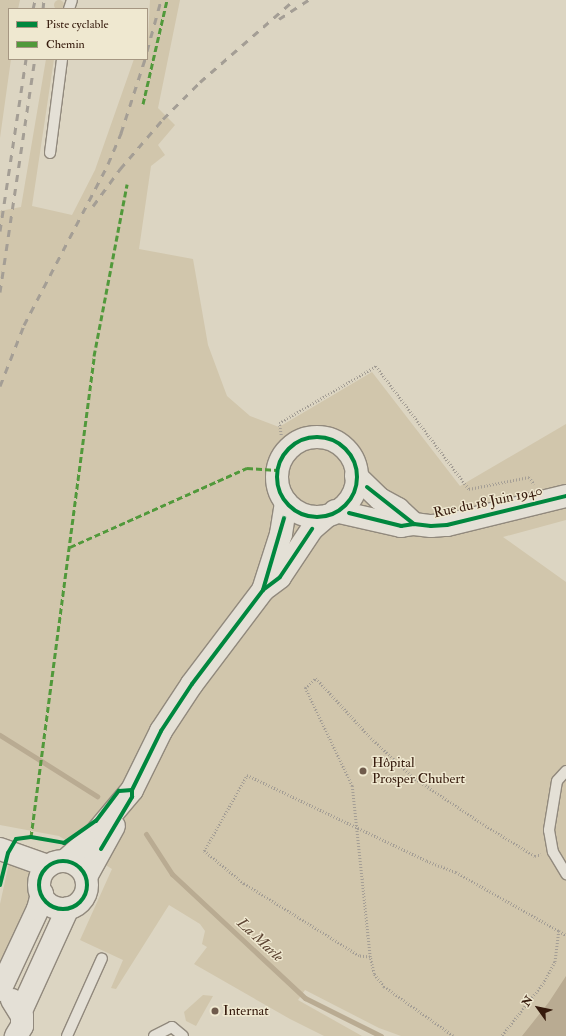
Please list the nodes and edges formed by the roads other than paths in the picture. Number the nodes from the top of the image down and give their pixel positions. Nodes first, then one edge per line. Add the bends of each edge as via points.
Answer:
1 (62, 60) edge
2 (50, 153) dead end
3 (356, 476) junction
4 (556, 498) edge
5 (286, 502) junction
6 (331, 514) junction
7 (414, 524) junction
8 (263, 590) junction
9 (566, 771) edge
10 (132, 790) junction
11 (0, 849) edge
12 (56, 864) junction
13 (566, 874) edge
14 (86, 877) junction
15 (42, 894) junction
16 (68, 908) junction
17 (102, 958) dead end
18 (0, 990) edge
19 (0, 997) edge
20 (21, 1011) junction
21 (16, 1036) edge
22 (67, 1036) edge
23 (154, 1036) edge
24 (183, 1036) edge

1 - 2 lane
3 - 5 street via 352,457 328,438 311,437 296,443 284,454 278,470 278,487
3 - 6 street via 352,496
3 - 7 street via 380,500 398,509
4 - 7 street, Rue du 18 Juin 1940 via 447,525
5 - 6 street via 304,515
5 - 8 street via 281,534
6 - 7 street, Rue du 18 Juin 1940 via 402,526
6 - 8 street via 312,529 280,577
8 - 10 street via 192,684 165,726
9 - 13 lane via 557,781 549,830 553,852
10 - 12 street via 95,834
10 - 14 street via 132,797
11 - 12 street
12 - 14 street via 78,865
12 - 15 street via 41,876
14 - 16 street via 84,897
15 - 16 street via 52,906
15 - 18 street via 38,909
16 - 20 street
17 - 22 lane
19 - 20 street via 11,999
20 - 21 street via 22,1026
23 - 24 lane via 172,1028

